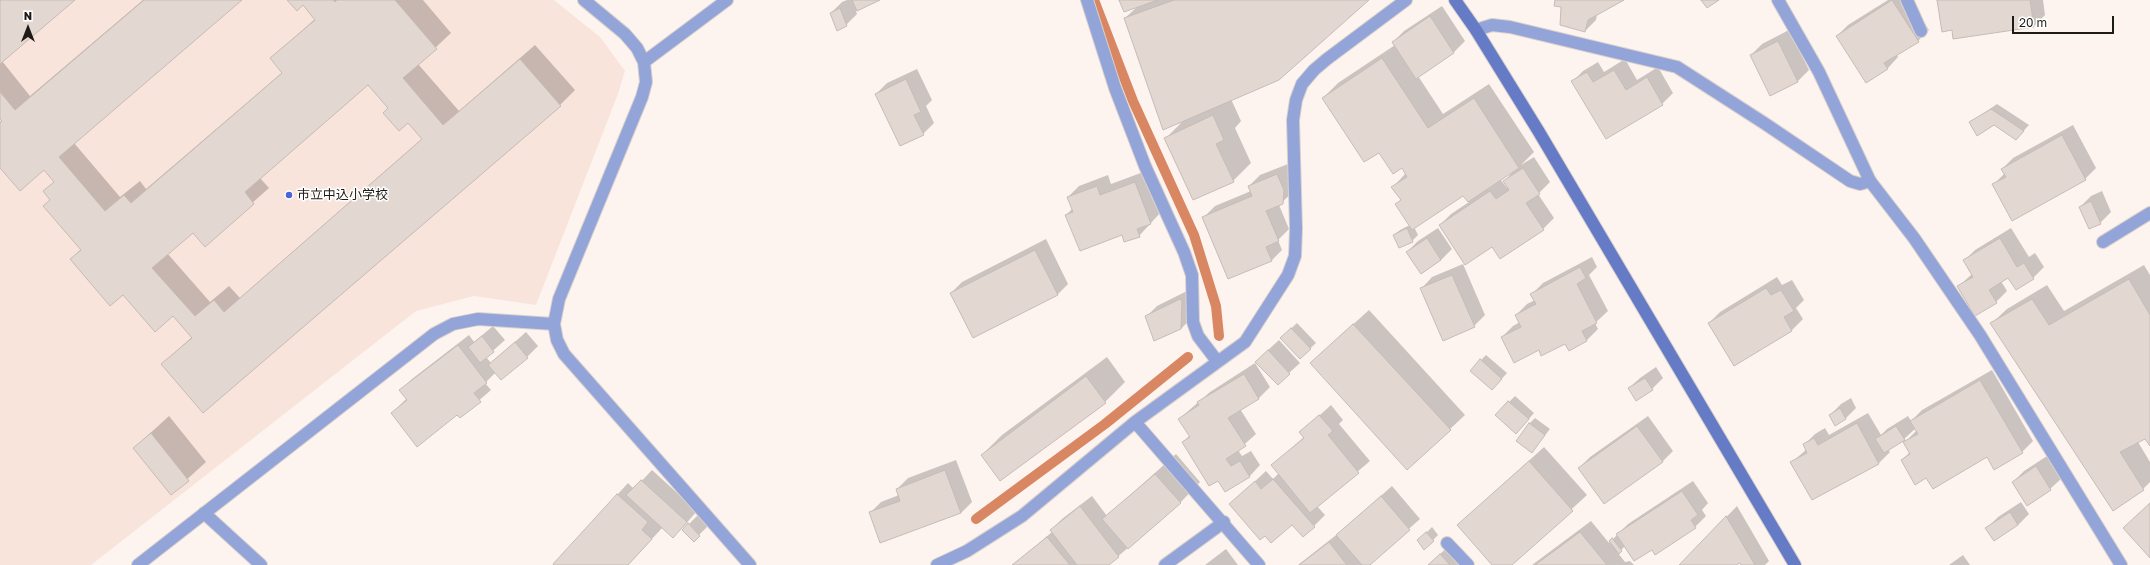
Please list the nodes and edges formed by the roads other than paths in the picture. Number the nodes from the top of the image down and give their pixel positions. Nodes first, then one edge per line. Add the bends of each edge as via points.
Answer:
1 (584, 0) edge
2 (727, 0) edge
3 (1087, 0) edge
4 (1406, 0) edge
5 (1455, 0) edge
6 (1778, 0) edge
7 (1908, 0) edge
8 (1476, 30) junction
9 (1921, 30) dead end
10 (644, 62) junction
11 (1870, 180) junction
12 (2150, 213) edge
13 (2103, 242) dead end
14 (554, 324) junction
15 (1217, 361) junction
16 (1136, 422) junction
17 (204, 513) junction
18 (1224, 522) junction
19 (1447, 543) dead end
20 (1792, 564) edge
21 (138, 565) edge
22 (261, 565) edge
23 (750, 565) edge
24 (937, 565) edge
25 (1165, 565) edge
26 (1259, 565) edge
27 (1468, 565) edge
28 (2121, 565) edge

1 - 10 street via 626,34
2 - 10 street
3 - 15 street via 1115,88 1192,275 1193,322 1198,336
4 - 15 street via 1327,59 1302,84 1293,120 1295,256 1288,274 1245,342
5 - 8 main road
6 - 11 street via 1819,72
7 - 9 street
8 - 11 street via 1492,25 1510,27 1677,67 1850,181 1860,184
8 - 20 main road
10 - 14 street via 646,82 642,97 559,299
11 - 28 street via 1914,238 1980,334
12 - 13 street
14 - 17 street via 478,319 453,324 434,334
14 - 23 street via 557,340 564,354
15 - 16 street
16 - 18 street
16 - 24 street via 1022,516 967,551
17 - 21 street
17 - 22 street
18 - 25 street
18 - 26 street
19 - 27 street

